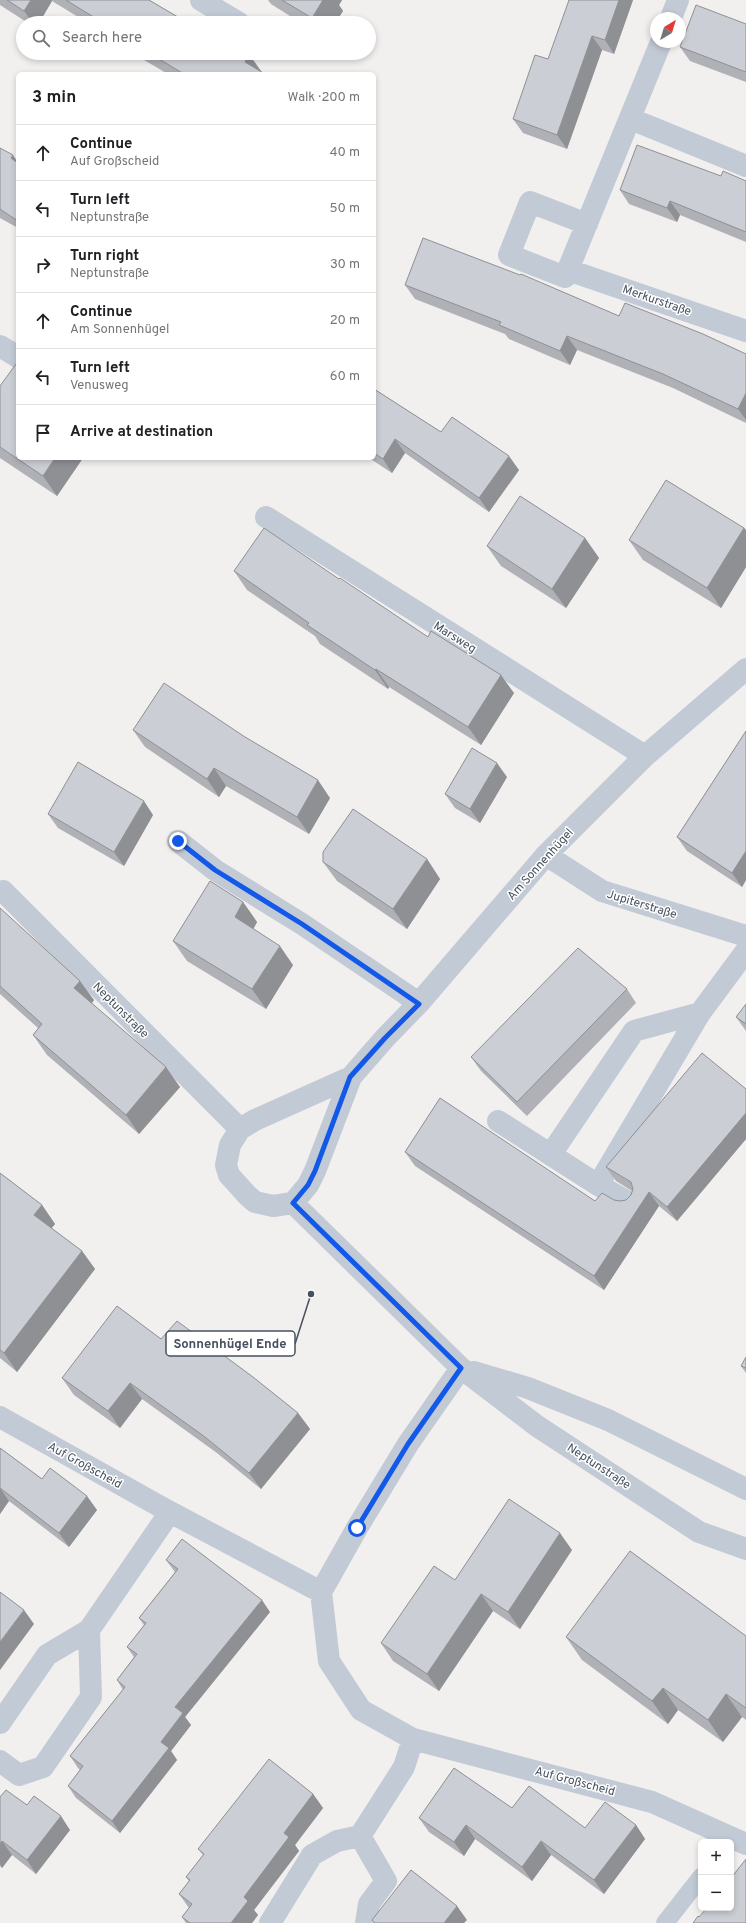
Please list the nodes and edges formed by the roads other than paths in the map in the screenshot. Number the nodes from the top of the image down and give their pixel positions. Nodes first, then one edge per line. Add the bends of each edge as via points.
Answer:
1 (201, 0) edge
2 (678, 0) edge
3 (673, 12) edge
4 (227, 16) edge
5 (659, 48) edge
6 (630, 119) junction
7 (746, 166) edge
8 (587, 224) junction
9 (568, 270) junction
10 (746, 331) edge
11 (0, 346) edge
12 (16, 356) edge
13 (266, 517) dead end
14 (746, 669) edge
15 (644, 756) junction
16 (178, 841) dead end
17 (546, 855) junction
18 (3, 892) dead end
19 (746, 936) edge
20 (746, 951) edge
21 (419, 1004) junction
22 (700, 1013) junction
23 (350, 1077) junction
24 (498, 1121) dead end
25 (240, 1129) junction
26 (551, 1154) junction
27 (598, 1185) junction
28 (293, 1203) junction
29 (630, 1203) edge
30 (461, 1368) junction
31 (0, 1417) edge
32 (746, 1490) edge
33 (170, 1512) junction
34 (746, 1548) edge
35 (321, 1592) junction
36 (89, 1630) junction
37 (0, 1723) edge
38 (413, 1739) junction
39 (0, 1761) edge
40 (360, 1836) junction
41 (735, 1841) edge
42 (698, 1881) edge
43 (270, 1923) edge
44 (366, 1923) edge
45 (665, 1923) edge

1 - 4 street
2 - 3 street
5 - 6 street
6 - 7 street
6 - 8 street
8 - 9 street
8 - 9 street via 530,202 509,255 565,278
9 - 10 street, Merkurstraße
11 - 12 street
13 - 15 street, Marsweg
14 - 15 street, Am Sonnenhügel
15 - 17 street, Am Sonnenhügel
16 - 21 street via 215,870 302,924
17 - 19 street, Jupiterstraße via 602,891
17 - 21 street, Am Sonnenhügel
18 - 25 street, Neptunstraße
20 - 22 street
21 - 23 street, Am Sonnenhügel
22 - 26 street via 634,1031
22 - 27 street
23 - 25 street
23 - 28 street via 315,1171 308,1185
24 - 26 street
25 - 28 street via 230,1145 226,1165 229,1175 254,1202 273,1206
26 - 27 street
27 - 29 street
28 - 30 street, Neptunstraße
30 - 32 street, Neptunstraße via 528,1388 608,1420
30 - 34 street, Neptunstraße via 537,1426 699,1532
30 - 35 street via 408,1444
31 - 33 street, Auf Großscheid
33 - 35 street, Auf Großscheid
33 - 36 street
35 - 38 street, Auf Großscheid via 329,1661 361,1710
36 - 37 street via 48,1655
36 - 39 street via 91,1697 43,1767 19,1775
38 - 40 street via 404,1767
38 - 41 street, Auf Großscheid via 652,1802
40 - 43 street via 337,1841 312,1855
40 - 44 street via 386,1880 369,1904
42 - 45 lane

